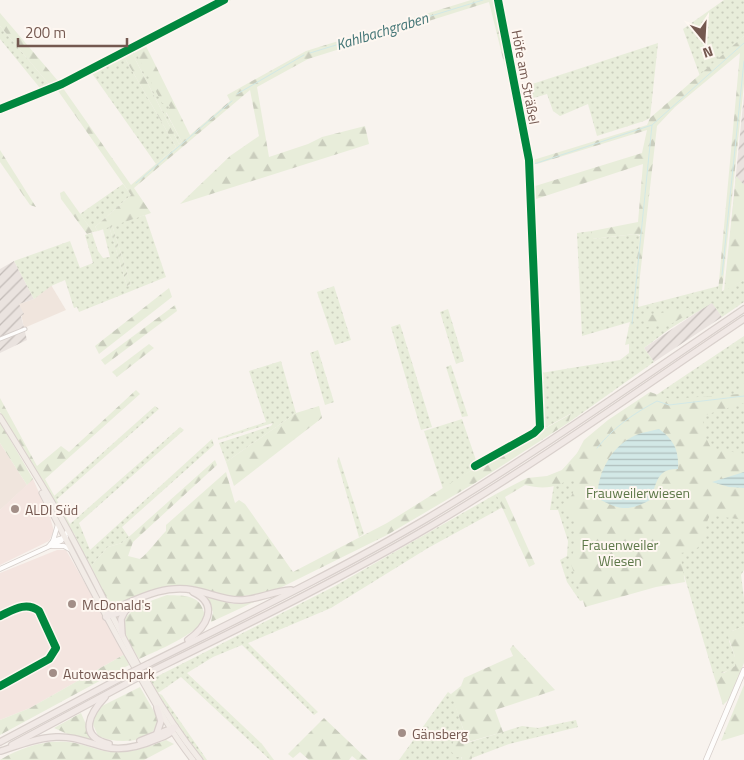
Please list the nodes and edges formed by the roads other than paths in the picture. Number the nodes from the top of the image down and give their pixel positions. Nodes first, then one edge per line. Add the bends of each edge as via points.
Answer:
1 (498, 0) edge
2 (529, 160) dead end
3 (744, 309) edge
4 (744, 319) edge
5 (25, 329) dead end
6 (0, 339) edge
7 (0, 417) edge
8 (26, 461) junction
9 (58, 524) junction
10 (68, 534) junction
11 (53, 541) junction
12 (49, 546) junction
13 (72, 552) junction
14 (0, 570) edge
15 (186, 589) junction
16 (296, 590) junction
17 (144, 596) junction
18 (125, 611) junction
19 (109, 615) junction
20 (0, 616) edge
21 (122, 635) junction
22 (172, 652) junction
23 (744, 670) edge
24 (0, 686) edge
25 (108, 693) junction
26 (158, 708) junction
27 (172, 729) junction
28 (156, 734) junction
29 (0, 742) edge
30 (0, 751) edge
31 (193, 760) edge
32 (200, 760) edge
33 (706, 760) edge

1 - 2 street, Höfe am Sträßel
3 - 16 highway via 457,500
4 - 25 highway, bridge via 566,440 430,526 297,598
5 - 6 street
7 - 8 main road
8 - 9 main road
8 - 10 main road
9 - 10 main road
9 - 11 street
10 - 11 street
10 - 12 street via 61,542
10 - 13 main road
10 - 19 main road
11 - 12 street
12 - 13 street via 64,546
12 - 14 street
13 - 19 main road
15 - 16 highway via 235,600
15 - 17 highway via 162,590
15 - 22 highway via 202,600 208,615 199,633
16 - 22 highway
17 - 18 highway
17 - 19 highway
18 - 19 highway
18 - 21 highway via 121,619
19 - 21 main road
19 - 26 main road
20 - 24 street via 23,606 34,607 39,611 56,648 49,659
21 - 27 main road
22 - 29 highway, bridge
23 - 33 main road
25 - 28 highway via 91,714 90,726 94,737 122,745
25 - 30 highway
26 - 27 main road
26 - 28 highway via 161,721
27 - 28 highway
27 - 30 highway via 151,742 127,748 107,748 81,739 56,737
27 - 31 main road
27 - 32 main road

